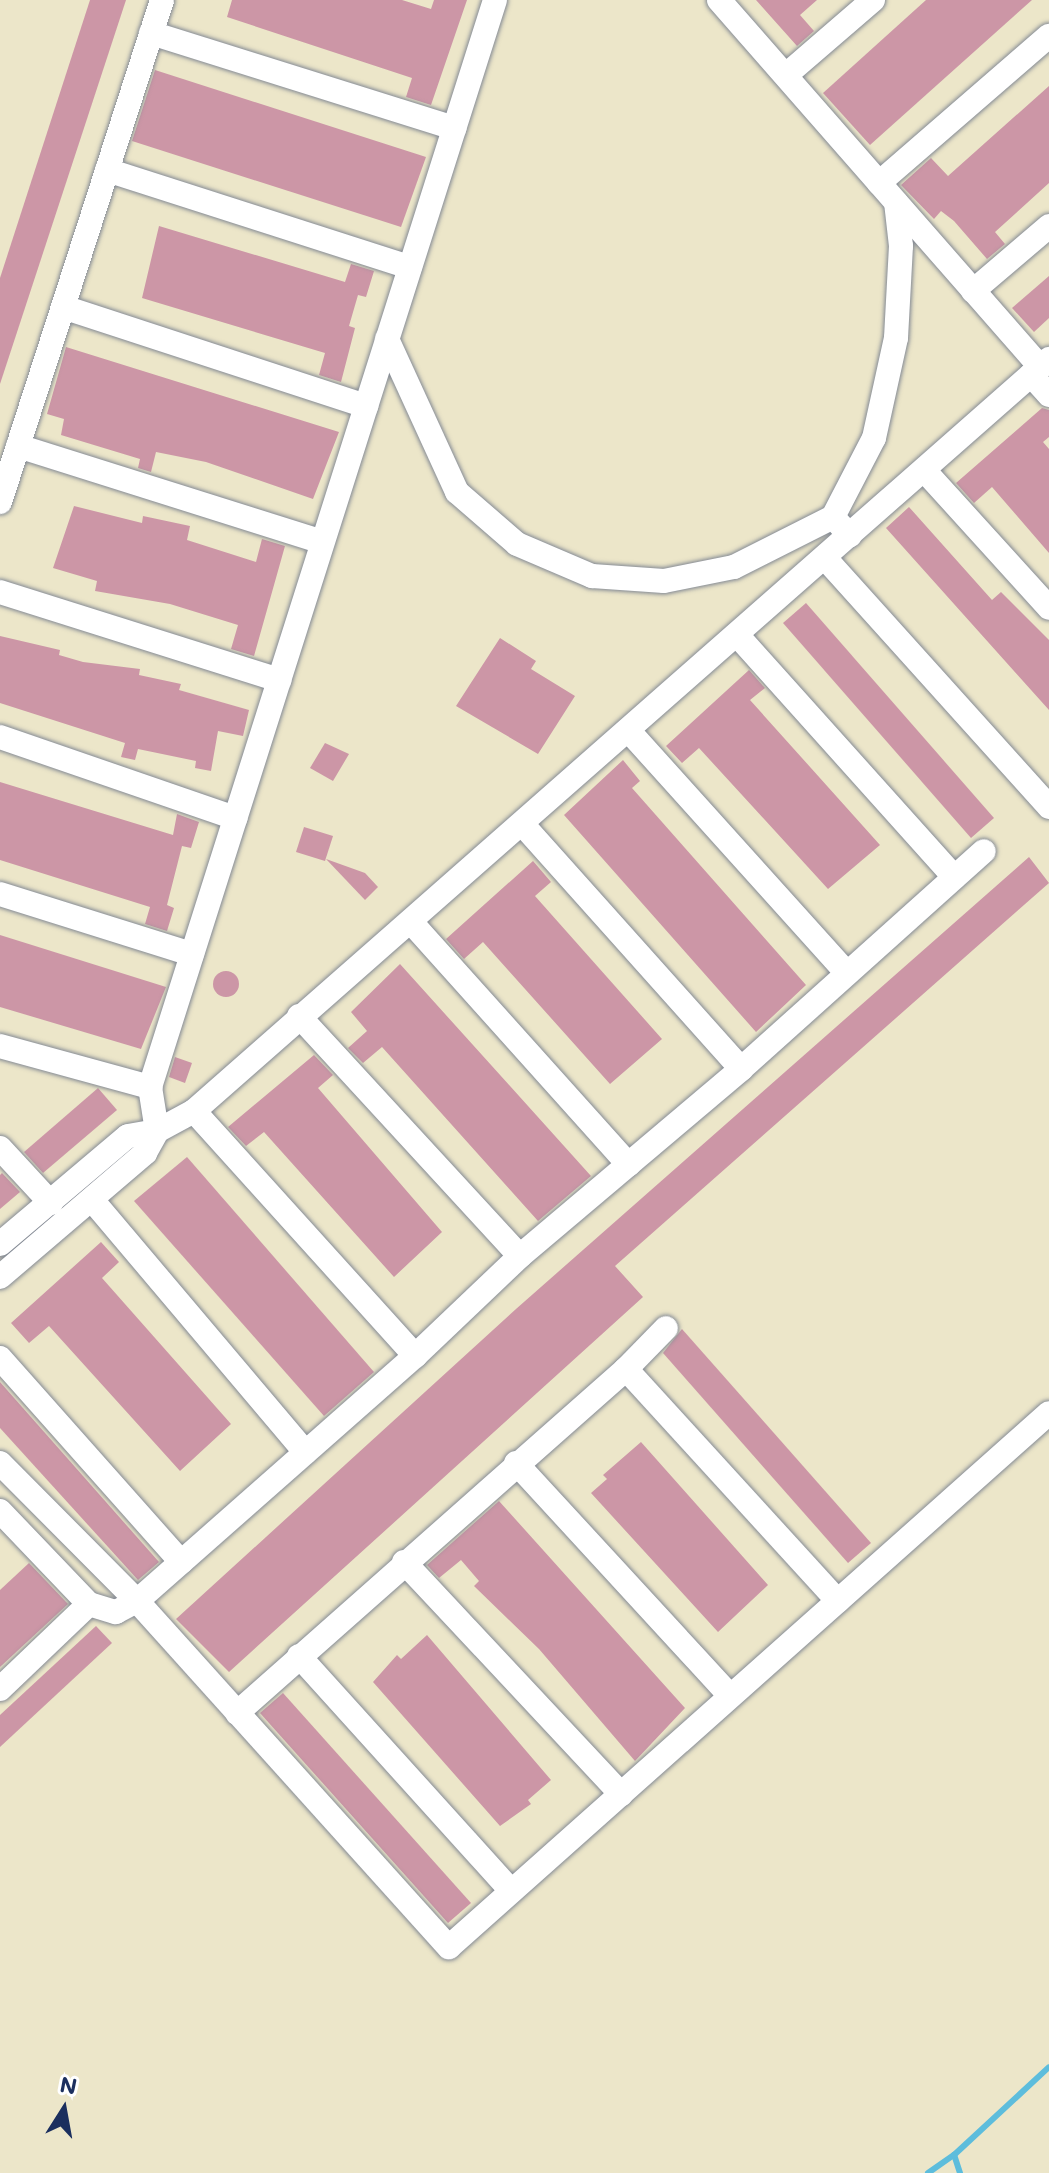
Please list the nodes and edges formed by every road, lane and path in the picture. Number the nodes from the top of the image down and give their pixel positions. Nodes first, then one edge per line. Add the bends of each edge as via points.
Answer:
1 (162, 0) edge
2 (495, 0) edge
3 (719, 0) edge
4 (873, 0) edge
5 (151, 33) junction
6 (1049, 36) edge
7 (786, 75) junction
8 (454, 128) junction
9 (107, 170) junction
10 (879, 183) junction
11 (896, 202) junction
12 (1049, 226) edge
13 (410, 267) junction
14 (973, 291) junction
15 (63, 307) junction
16 (387, 339) junction
17 (1040, 367) edge
18 (1049, 395) edge
19 (366, 406) junction
20 (18, 446) junction
21 (924, 470) junction
22 (0, 502) edge
23 (833, 517) junction
24 (850, 536) junction
25 (322, 542) junction
26 (825, 558) junction
27 (0, 592) edge
28 (1049, 608) edge
29 (738, 636) junction
30 (279, 680) junction
31 (628, 730) junction
32 (0, 737) edge
33 (1049, 807) edge
34 (235, 818) junction
35 (524, 826) junction
36 (984, 851) dead end
37 (954, 877) junction
38 (0, 894) edge
39 (411, 922) junction
40 (192, 954) junction
41 (846, 972) junction
42 (299, 1016) junction
43 (0, 1046) edge
44 (741, 1069) junction
45 (150, 1087) junction
46 (194, 1111) junction
47 (157, 1131) junction
48 (0, 1148) edge
49 (629, 1165) junction
50 (93, 1201) junction
51 (51, 1203) junction
52 (0, 1244) edge
53 (520, 1256) junction
54 (0, 1277) edge
55 (666, 1328) dead end
56 (415, 1356) junction
57 (0, 1358) edge
58 (626, 1369) junction
59 (1049, 1413) edge
60 (305, 1452) junction
61 (0, 1463) edge
62 (516, 1463) junction
63 (5, 1525) edge
64 (181, 1562) junction
65 (404, 1562) junction
66 (137, 1601) junction
67 (838, 1601) junction
68 (89, 1604) junction
69 (299, 1656) junction
70 (0, 1689) edge
71 (730, 1696) junction
72 (237, 1713) junction
73 (621, 1794) junction
74 (511, 1891) junction

1 - 5 lane
2 - 8 lane
3 - 7 lane
4 - 7 lane
5 - 8 lane
5 - 9 lane
6 - 10 lane
7 - 10 lane
8 - 13 lane
9 - 13 lane
9 - 15 lane
10 - 11 lane
11 - 14 lane
11 - 23 lane via 901,246 896,338 874,438
12 - 14 lane
13 - 16 lane
14 - 17 lane
15 - 19 lane
15 - 20 lane
16 - 19 lane
16 - 23 lane via 457,492 517,544 592,576 664,581 734,567
17 - 18 lane
17 - 21 lane
19 - 25 lane
20 - 22 lane
20 - 25 lane
21 - 24 lane
21 - 28 lane
23 - 24 lane
24 - 26 lane
25 - 30 lane
26 - 29 lane
26 - 33 lane
27 - 30 lane
29 - 31 lane
29 - 37 lane
30 - 34 lane
31 - 35 lane
31 - 41 lane
32 - 34 lane
34 - 40 lane
35 - 39 lane
35 - 44 lane
36 - 37 lane
37 - 41 lane
38 - 40 lane
39 - 42 lane
39 - 49 lane
40 - 45 lane
41 - 44 lane
42 - 46 lane
42 - 53 lane
43 - 45 lane
44 - 49 lane
45 - 47 lane
46 - 47 lane
46 - 56 lane
47 - 50 lane via 145,1153
47 - 51 lane via 128,1136
48 - 51 lane
49 - 53 lane
50 - 54 lane
50 - 60 lane
51 - 52 lane
53 - 56 lane
55 - 58 lane
56 - 60 lane
57 - 64 lane
58 - 62 lane
58 - 67 lane
59 - 67 lane
60 - 64 lane
61 - 66 lane
62 - 65 lane
62 - 71 lane
63 - 68 lane
64 - 66 lane
65 - 69 lane
65 - 73 lane
66 - 68 lane via 116,1612
66 - 72 lane
67 - 71 lane
68 - 70 lane
69 - 72 lane
69 - 74 lane
71 - 73 lane
72 - 74 lane via 449,1947
73 - 74 lane

